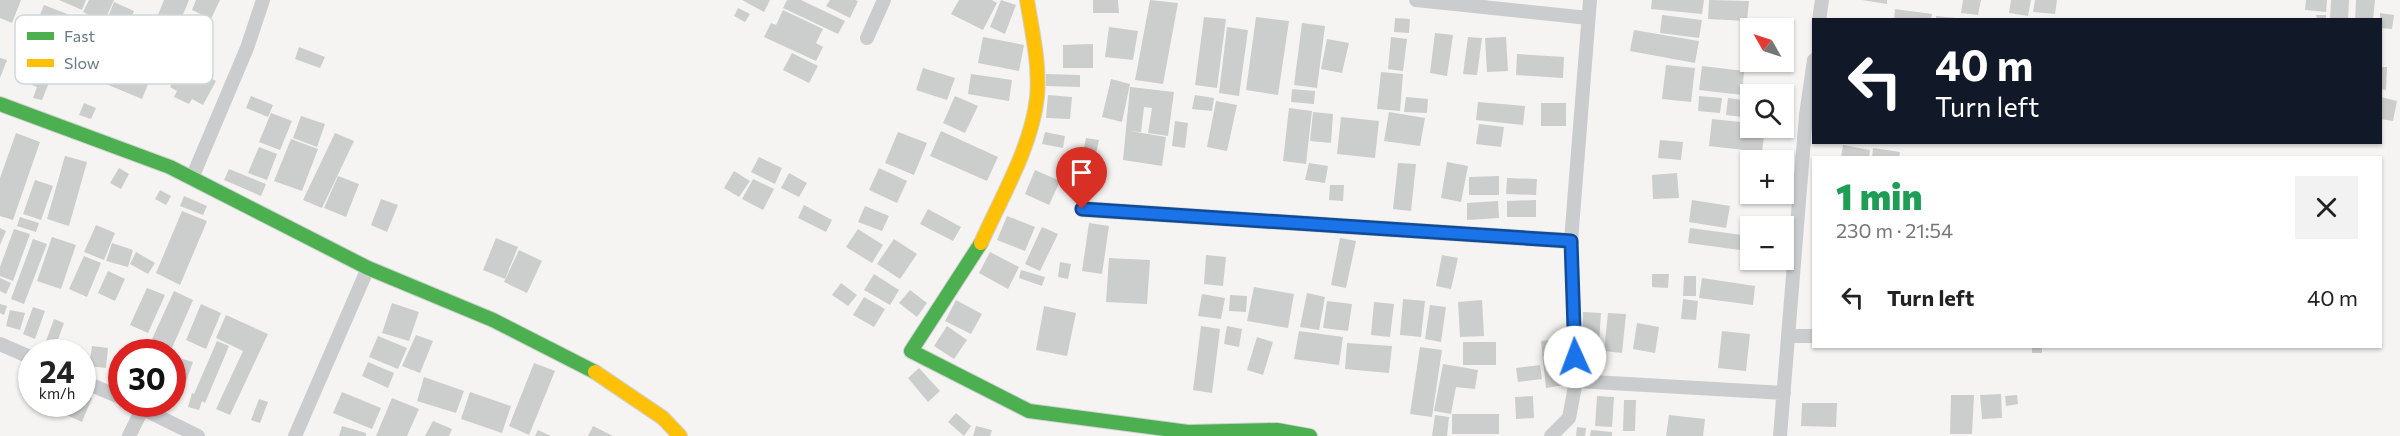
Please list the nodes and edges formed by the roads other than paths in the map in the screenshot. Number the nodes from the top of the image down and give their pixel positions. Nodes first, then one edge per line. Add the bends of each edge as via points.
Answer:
1 (264, 0) edge
2 (884, 0) edge
3 (1027, 0) edge
4 (1416, 0) edge
5 (1590, 0) edge
6 (1822, 0) edge
7 (1588, 18) junction
8 (1819, 18) edge
9 (867, 38) dead end
10 (1812, 88) edge
11 (0, 104) edge
12 (1810, 115) edge
13 (192, 178) junction
14 (1082, 209) dead end
15 (1571, 241) junction
16 (368, 268) junction
17 (1788, 336) junction
18 (1812, 336) edge
19 (0, 344) edge
20 (18, 352) edge
21 (1576, 381) junction
22 (1784, 393) junction
23 (135, 417) edge
24 (160, 417) edge
25 (129, 436) edge
26 (198, 436) edge
27 (295, 436) edge
28 (680, 436) edge
29 (1310, 436) edge
30 (1551, 436) edge
31 (1780, 436) edge

1 - 13 street
2 - 9 street
3 - 29 street via 1036,57 1037,96 1029,135 979,249 911,351 1029,411 1188,432 1277,430
4 - 7 street
5 - 7 street
6 - 8 street
7 - 15 street
10 - 12 street
11 - 13 street
12 - 17 street
13 - 16 street
14 - 15 street
15 - 21 street
16 - 27 street
16 - 28 street via 493,320 597,372 663,418
17 - 18 street
17 - 22 street
19 - 20 street
21 - 22 street
21 - 30 street via 1569,418
22 - 31 street
23 - 25 street
24 - 26 street

